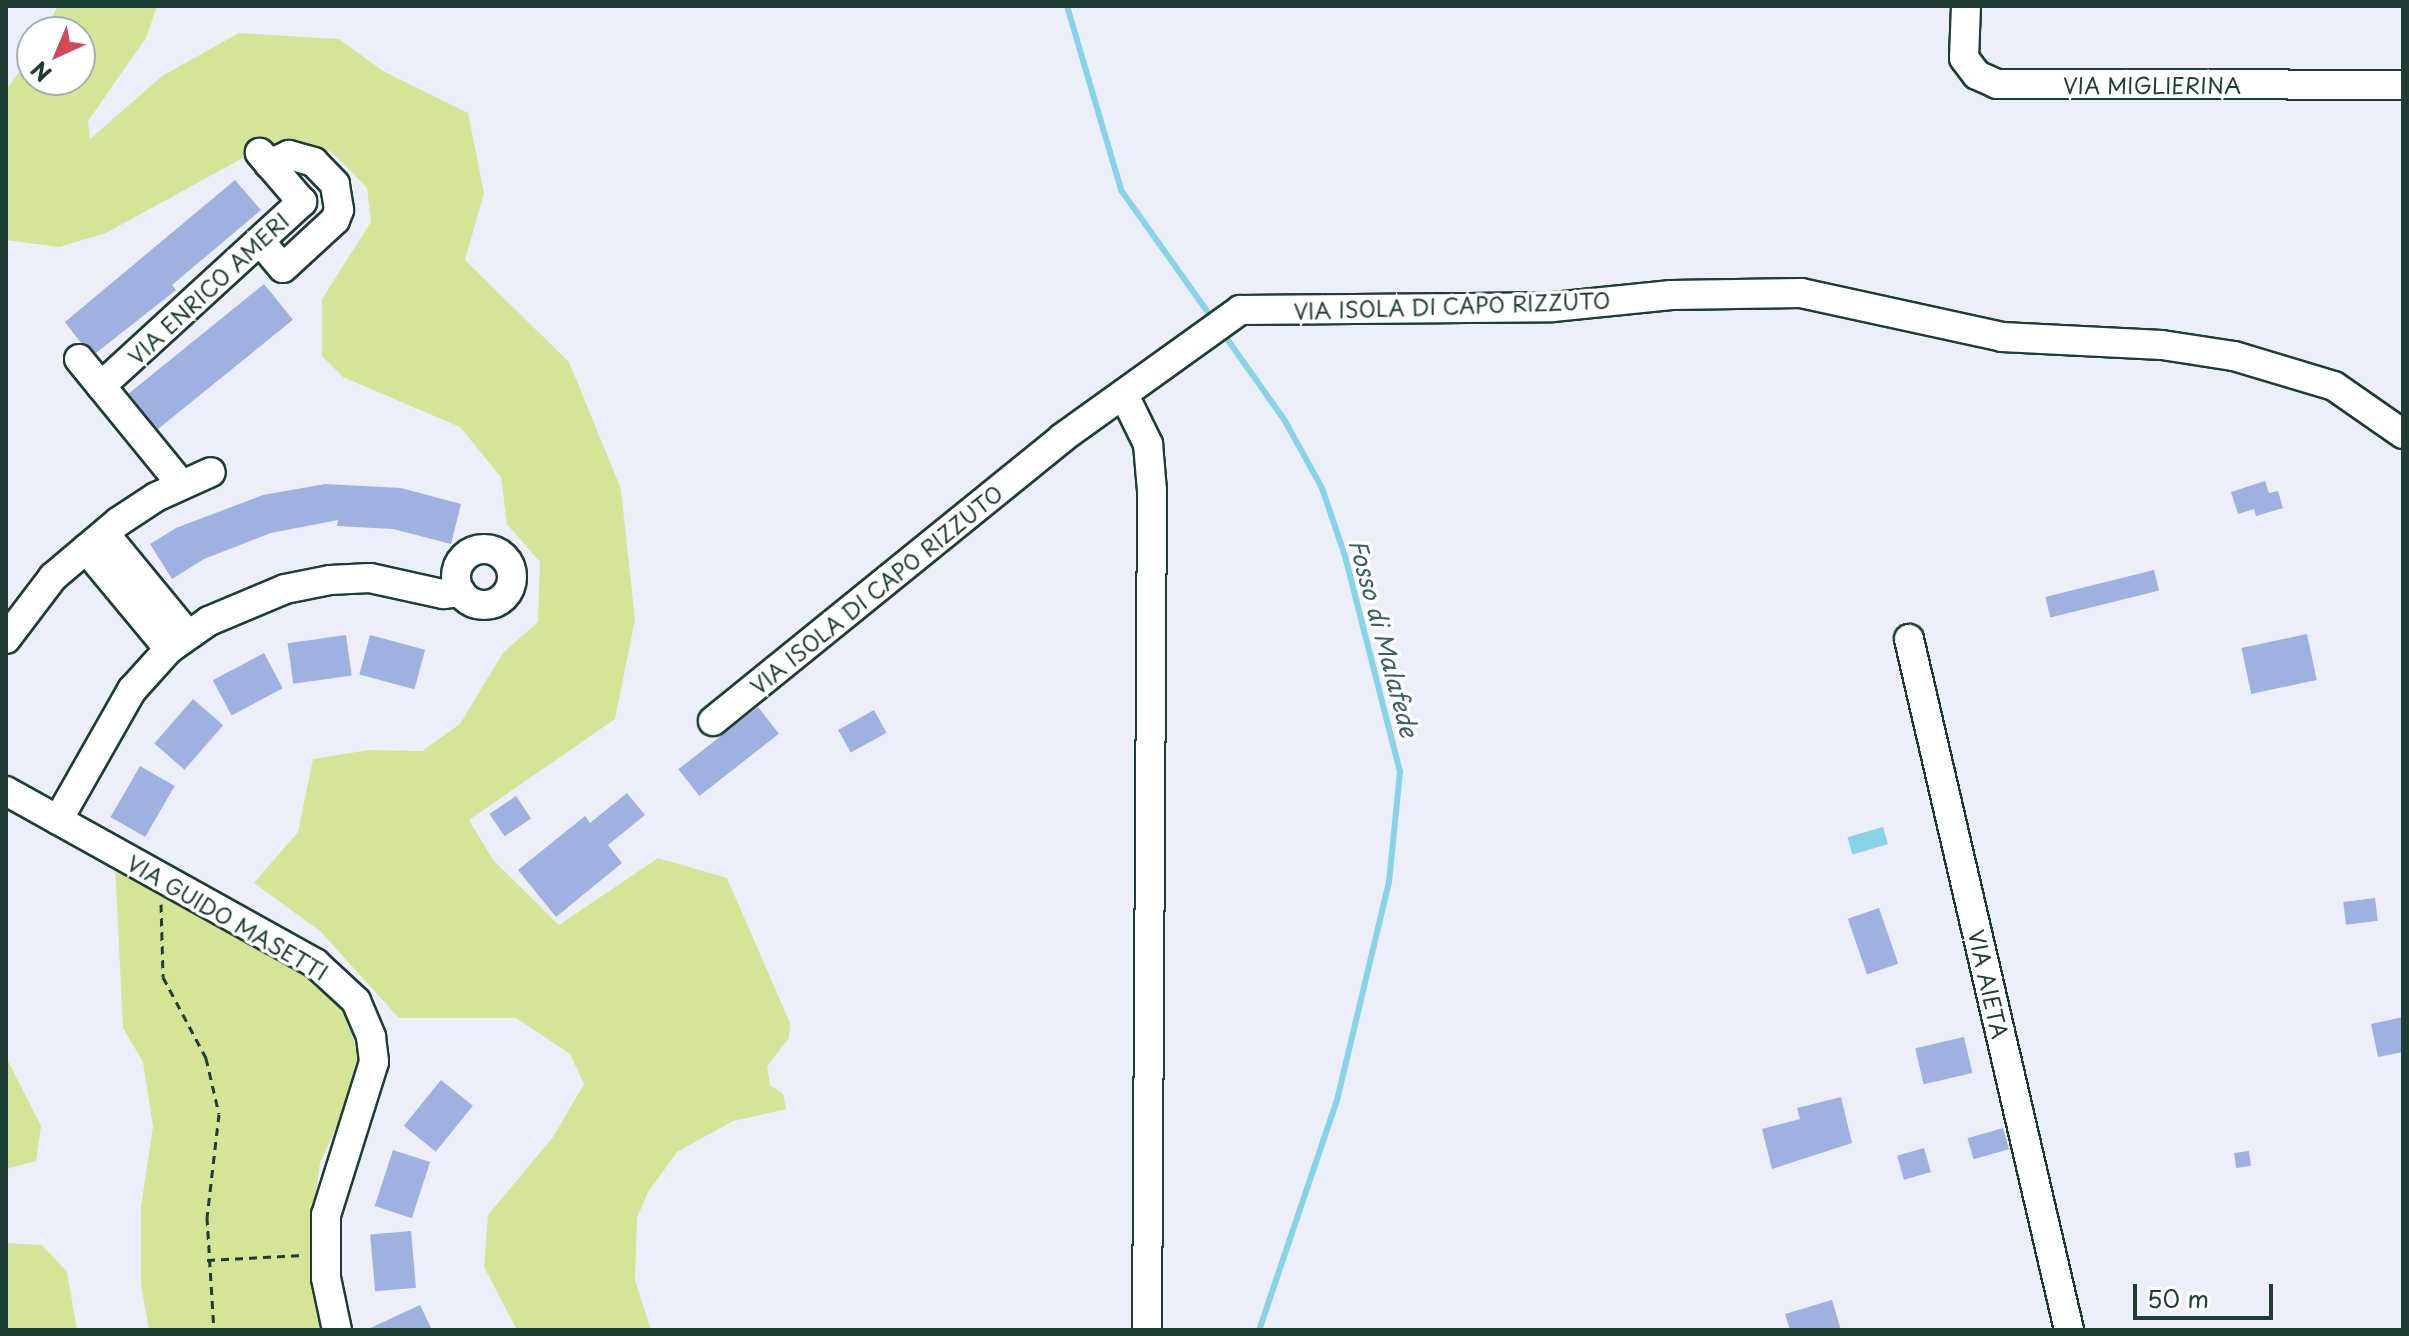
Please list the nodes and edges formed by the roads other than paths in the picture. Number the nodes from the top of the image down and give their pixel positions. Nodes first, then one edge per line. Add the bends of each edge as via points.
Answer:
1 (1966, 6) edge
2 (2403, 85) edge
3 (260, 241) junction
4 (79, 359) dead end
5 (101, 386) junction
6 (1124, 395) junction
7 (2403, 434) edge
8 (211, 472) dead end
9 (181, 484) junction
10 (96, 541) junction
11 (461, 592) dead end
12 (15, 602) edge
13 (6, 639) edge
14 (1909, 639) dead end
15 (178, 642) junction
16 (713, 721) dead end
17 (6, 791) edge
18 (58, 820) junction
19 (337, 1330) edge
20 (1147, 1330) edge
21 (2069, 1330) edge

1 - 2 street, VIA MIGLIERINA via 1965,63 1997,84
3 - 3 street, VIA ENRICO AMERI via 302,202 264,158 289,155 314,162 335,184 335,220 283,268
3 - 5 street, VIA ENRICO AMERI
4 - 5 street
5 - 9 street
6 - 7 street, VIA ISOLA DI CAPO RIZZUTO via 1225,316 1245,310 1553,307 1671,295 1801,293 2002,337 2162,345 2234,356 2334,386
6 - 16 street, VIA ISOLA DI CAPO RIZZUTO via 1062,438
6 - 20 street via 1148,444 1152,491
8 - 9 street
9 - 10 street
10 - 12 street
10 - 15 street
11 - 15 street via 443,594 370,578 330,580 255,600
12 - 13 street
14 - 21 street, VIA AIETA
15 - 18 street via 132,690
17 - 18 street, VIA GUIDO MASETTI
18 - 19 street, VIA GUIDO MASETTI via 327,971 363,1015 371,1037 372,1074 334,1176 325,1255

